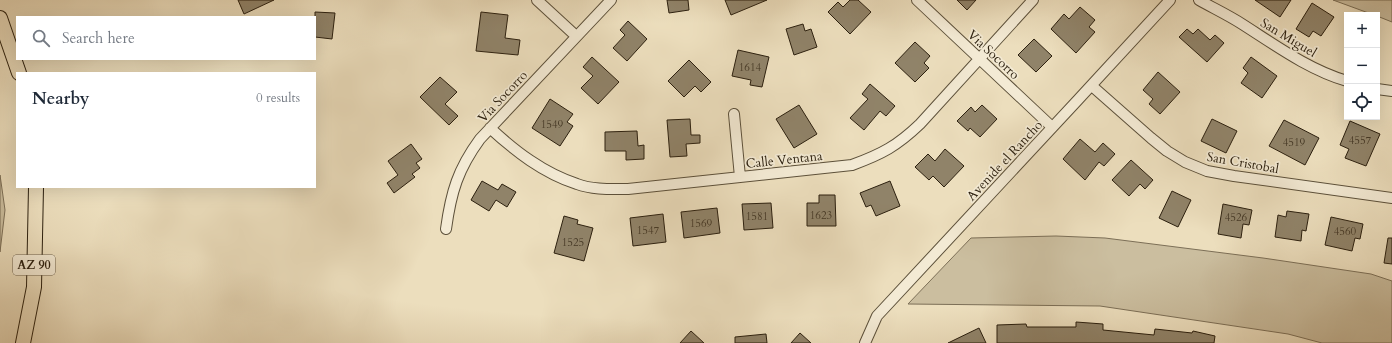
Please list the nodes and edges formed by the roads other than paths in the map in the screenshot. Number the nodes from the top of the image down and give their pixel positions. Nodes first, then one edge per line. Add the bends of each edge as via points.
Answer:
1 (537, 0) edge
2 (611, 0) edge
3 (918, 0) edge
4 (1033, 0) edge
5 (1170, 0) edge
6 (1199, 0) edge
7 (0, 18) edge
8 (576, 36) junction
9 (979, 59) junction
10 (19, 72) edge
11 (1344, 80) edge
12 (1092, 86) junction
13 (1380, 89) edge
14 (1392, 91) edge
15 (734, 114) dead end
16 (1052, 127) junction
17 (490, 128) junction
18 (740, 177) junction
19 (36, 188) edge
20 (1392, 198) edge
21 (446, 229) dead end
22 (23, 343) edge
23 (864, 343) edge

1 - 8 street
2 - 8 street, Via Socorro
3 - 9 street, Via Socorro
4 - 9 street, Calle Ventana
5 - 12 street, Avenide el Rancho
6 - 11 street, San Miguel via 1314,68
7 - 10 highway
8 - 17 street, Via Socorro
9 - 16 street, Via Socorro
9 - 18 street, Calle Ventana via 920,124 886,151 852,164
12 - 16 street, Avenide el Rancho
12 - 20 street, San Cristobal via 1167,151 1207,171
13 - 14 street
15 - 18 street
16 - 23 street, Avenide el Rancho via 877,316
17 - 18 street, Calle Ventana via 509,146 531,161 554,175 578,184 605,189 628,189
17 - 21 street, Via Socorro via 470,152 457,178
19 - 22 highway, AZ 90 via 34,286

